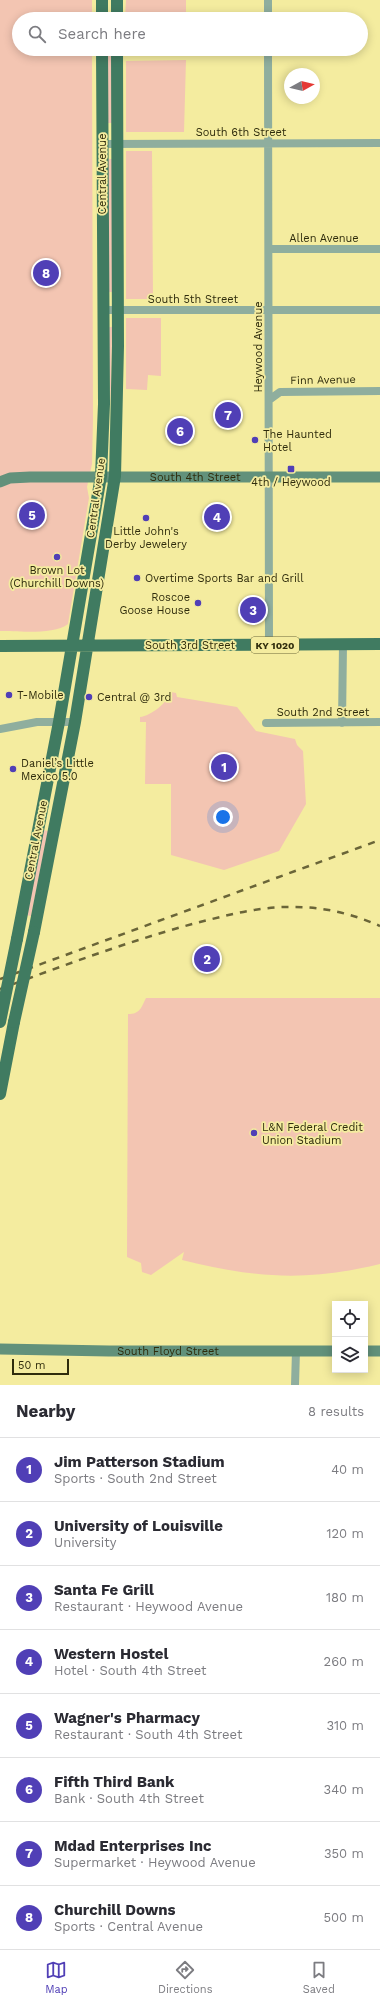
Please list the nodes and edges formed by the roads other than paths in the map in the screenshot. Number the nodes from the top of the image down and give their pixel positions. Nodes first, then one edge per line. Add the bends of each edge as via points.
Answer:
1 (102, 0) edge
2 (117, 0) edge
3 (268, 0) edge
4 (102, 12) edge
5 (117, 12) edge
6 (268, 12) edge
7 (102, 56) edge
8 (117, 56) edge
9 (268, 56) edge
10 (269, 143) junction
11 (380, 143) edge
12 (102, 144) junction
13 (118, 144) junction
14 (269, 249) junction
15 (380, 249) edge
16 (102, 310) junction
17 (269, 310) junction
18 (380, 310) edge
19 (118, 311) junction
20 (380, 391) edge
21 (269, 400) junction
22 (101, 476) junction
23 (115, 476) junction
24 (380, 477) edge
25 (269, 478) junction
26 (5, 480) edge
27 (343, 644) junction
28 (380, 644) edge
29 (73, 645) junction
30 (88, 645) junction
31 (269, 645) junction
32 (0, 646) edge
33 (59, 722) junction
34 (75, 722) junction
35 (342, 722) junction
36 (380, 722) edge
37 (266, 723) dead end
38 (0, 730) edge
39 (0, 1022) edge
40 (0, 1094) edge
41 (0, 1349) edge
42 (332, 1351) edge
43 (368, 1351) edge
44 (380, 1351) edge
45 (296, 1352) junction
46 (295, 1385) edge

1 - 4 main road
2 - 5 main road
3 - 6 street
7 - 12 main road, Central Avenue
8 - 13 main road, Central Avenue
9 - 10 street, Heywood Avenue
10 - 11 street, South 6th Street
10 - 13 street, South 6th Street
10 - 14 street, Heywood Avenue
12 - 13 street, South 6th Street
12 - 16 main road, Central Avenue
13 - 19 main road, Central Avenue
14 - 15 street, Allen Avenue
14 - 17 street, Heywood Avenue
16 - 19 street, South 5th Street
16 - 22 main road, Central Avenue via 104,404
17 - 18 street, South 5th Street
17 - 19 street, South 5th Street
17 - 21 street, Heywood Avenue
19 - 23 main road, Central Avenue
20 - 21 street, Finn Avenue via 280,392
21 - 25 street, Heywood Avenue
22 - 23 main road, South 4th Street
22 - 26 main road, South 4th Street
22 - 29 main road, Central Avenue
23 - 25 main road, South 4th Street
23 - 30 main road, Central Avenue
24 - 25 main road, South 4th Street
25 - 31 street, Heywood Avenue
27 - 28 main road, South 3rd Street / KY 1020
27 - 31 main road, South 3rd Street / KY 1020
27 - 35 street
29 - 30 main road, South 3rd Street / KY 1020
29 - 32 main road, South 3rd Street / KY 1020
29 - 33 main road, Central Avenue
30 - 31 main road, South 3rd Street / KY 1020
30 - 34 main road, Central Avenue
33 - 34 street
33 - 38 street via 28,723
33 - 39 main road, Central Avenue, bridge
34 - 40 main road, Central Avenue, bridge
35 - 36 street, South 2nd Street
35 - 37 street, South 2nd Street
41 - 45 main road, South Floyd Street
42 - 45 main road, South Floyd Street
43 - 44 main road
45 - 46 street

